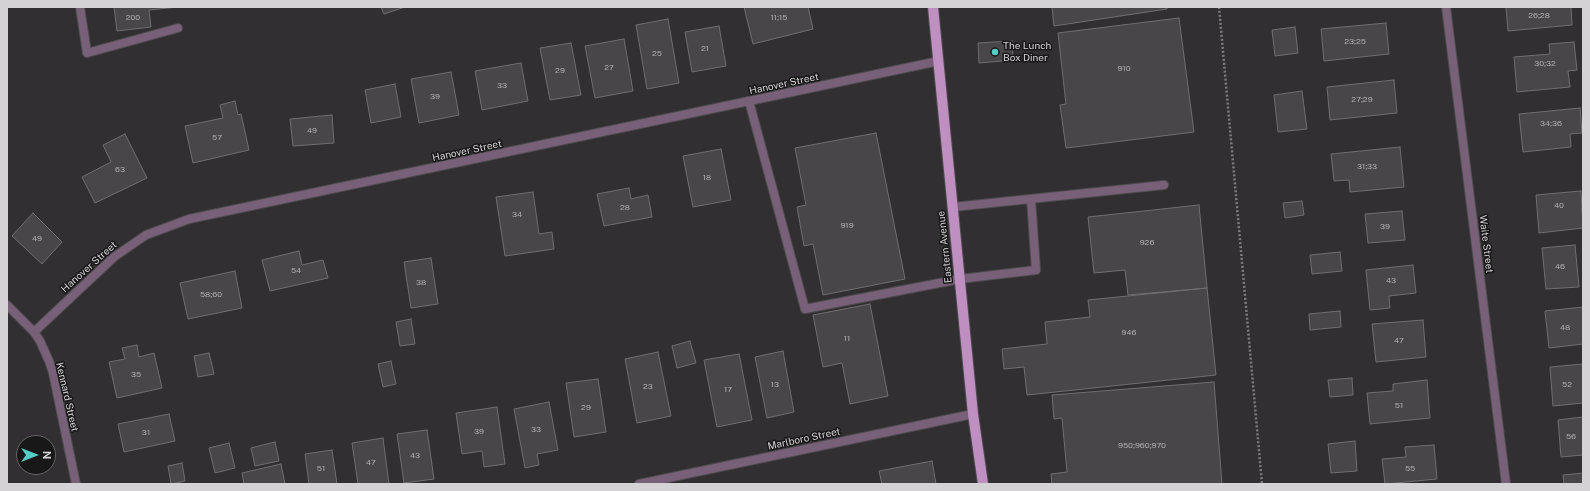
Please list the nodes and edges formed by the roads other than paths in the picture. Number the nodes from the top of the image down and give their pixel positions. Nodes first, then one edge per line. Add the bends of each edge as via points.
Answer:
1 (80, 7) edge
2 (933, 7) edge
3 (1446, 7) edge
4 (178, 28) dead end
5 (939, 61) junction
6 (749, 102) junction
7 (1164, 185) dead end
8 (1031, 199) junction
9 (953, 207) junction
10 (960, 279) junction
11 (7, 305) edge
12 (34, 332) junction
13 (973, 414) junction
14 (76, 484) edge
15 (639, 484) edge
16 (982, 484) edge
17 (1506, 484) edge

1 - 4 street via 87,52
2 - 5 main road, Eastern Avenue
3 - 17 street, Waite Street
5 - 6 street, Hanover Street
5 - 9 main road, Eastern Avenue
6 - 10 street via 805,309
6 - 12 street, Hanover Street via 189,220 146,235 125,249
7 - 8 street
8 - 9 street
8 - 10 street via 1036,270
9 - 10 main road, Eastern Avenue
10 - 13 main road, Eastern Avenue
11 - 12 street, Kennard Street
12 - 14 street, Kennard Street via 53,373
13 - 15 street, Marlboro Street
13 - 16 main road, Eastern Avenue

